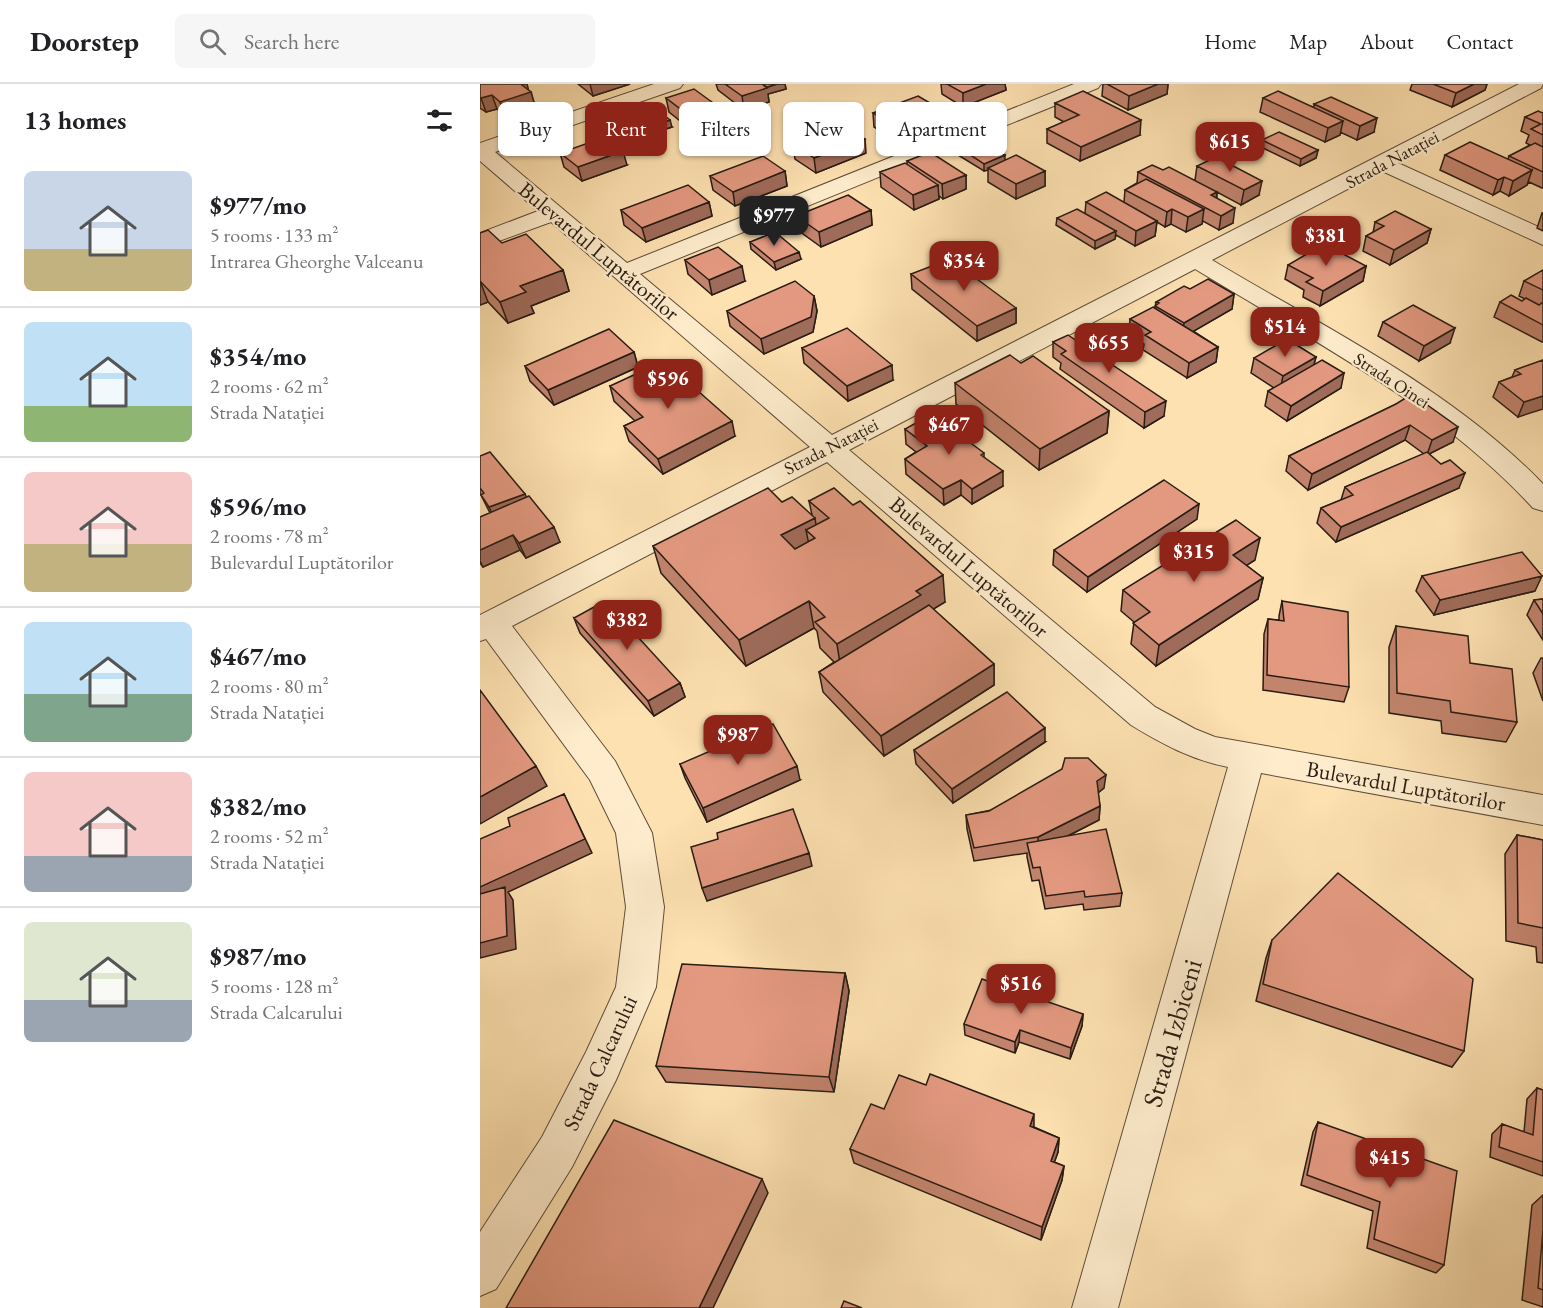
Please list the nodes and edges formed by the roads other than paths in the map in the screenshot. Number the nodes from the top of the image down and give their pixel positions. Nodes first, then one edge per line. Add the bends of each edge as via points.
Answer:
1 (672, 84) edge
2 (1091, 84) edge
3 (1534, 84) edge
4 (480, 150) edge
5 (1383, 164) junction
6 (555, 213) junction
7 (1543, 238) edge
8 (480, 241) edge
9 (1196, 260) junction
10 (624, 272) junction
11 (829, 447) junction
12 (1543, 501) edge
13 (486, 626) edge
14 (1248, 758) junction
15 (1543, 810) edge
16 (480, 1273) edge
17 (1095, 1308) edge

1 - 4 street
2 - 10 street
3 - 5 street, Strada Natației
4 - 6 street, Bulevardul Luptătorilor
5 - 7 street
5 - 9 street, Strada Natației
6 - 8 street
6 - 10 street, Bulevardul Luptătorilor
9 - 11 street, Strada Natației
9 - 12 street, Strada Oinei via 1380,370 1442,412 1487,446
10 - 11 street, Bulevardul Luptătorilor
11 - 13 street, Strada Natației
11 - 14 street, Bulevardul Luptătorilor via 1143,716 1183,740
13 - 16 street, Strada Calcarului via 603,771 634,833 645,907 636,987 601,1066 557,1152
14 - 15 street, Bulevardul Luptătorilor
14 - 17 street, Strada Izbiceni

